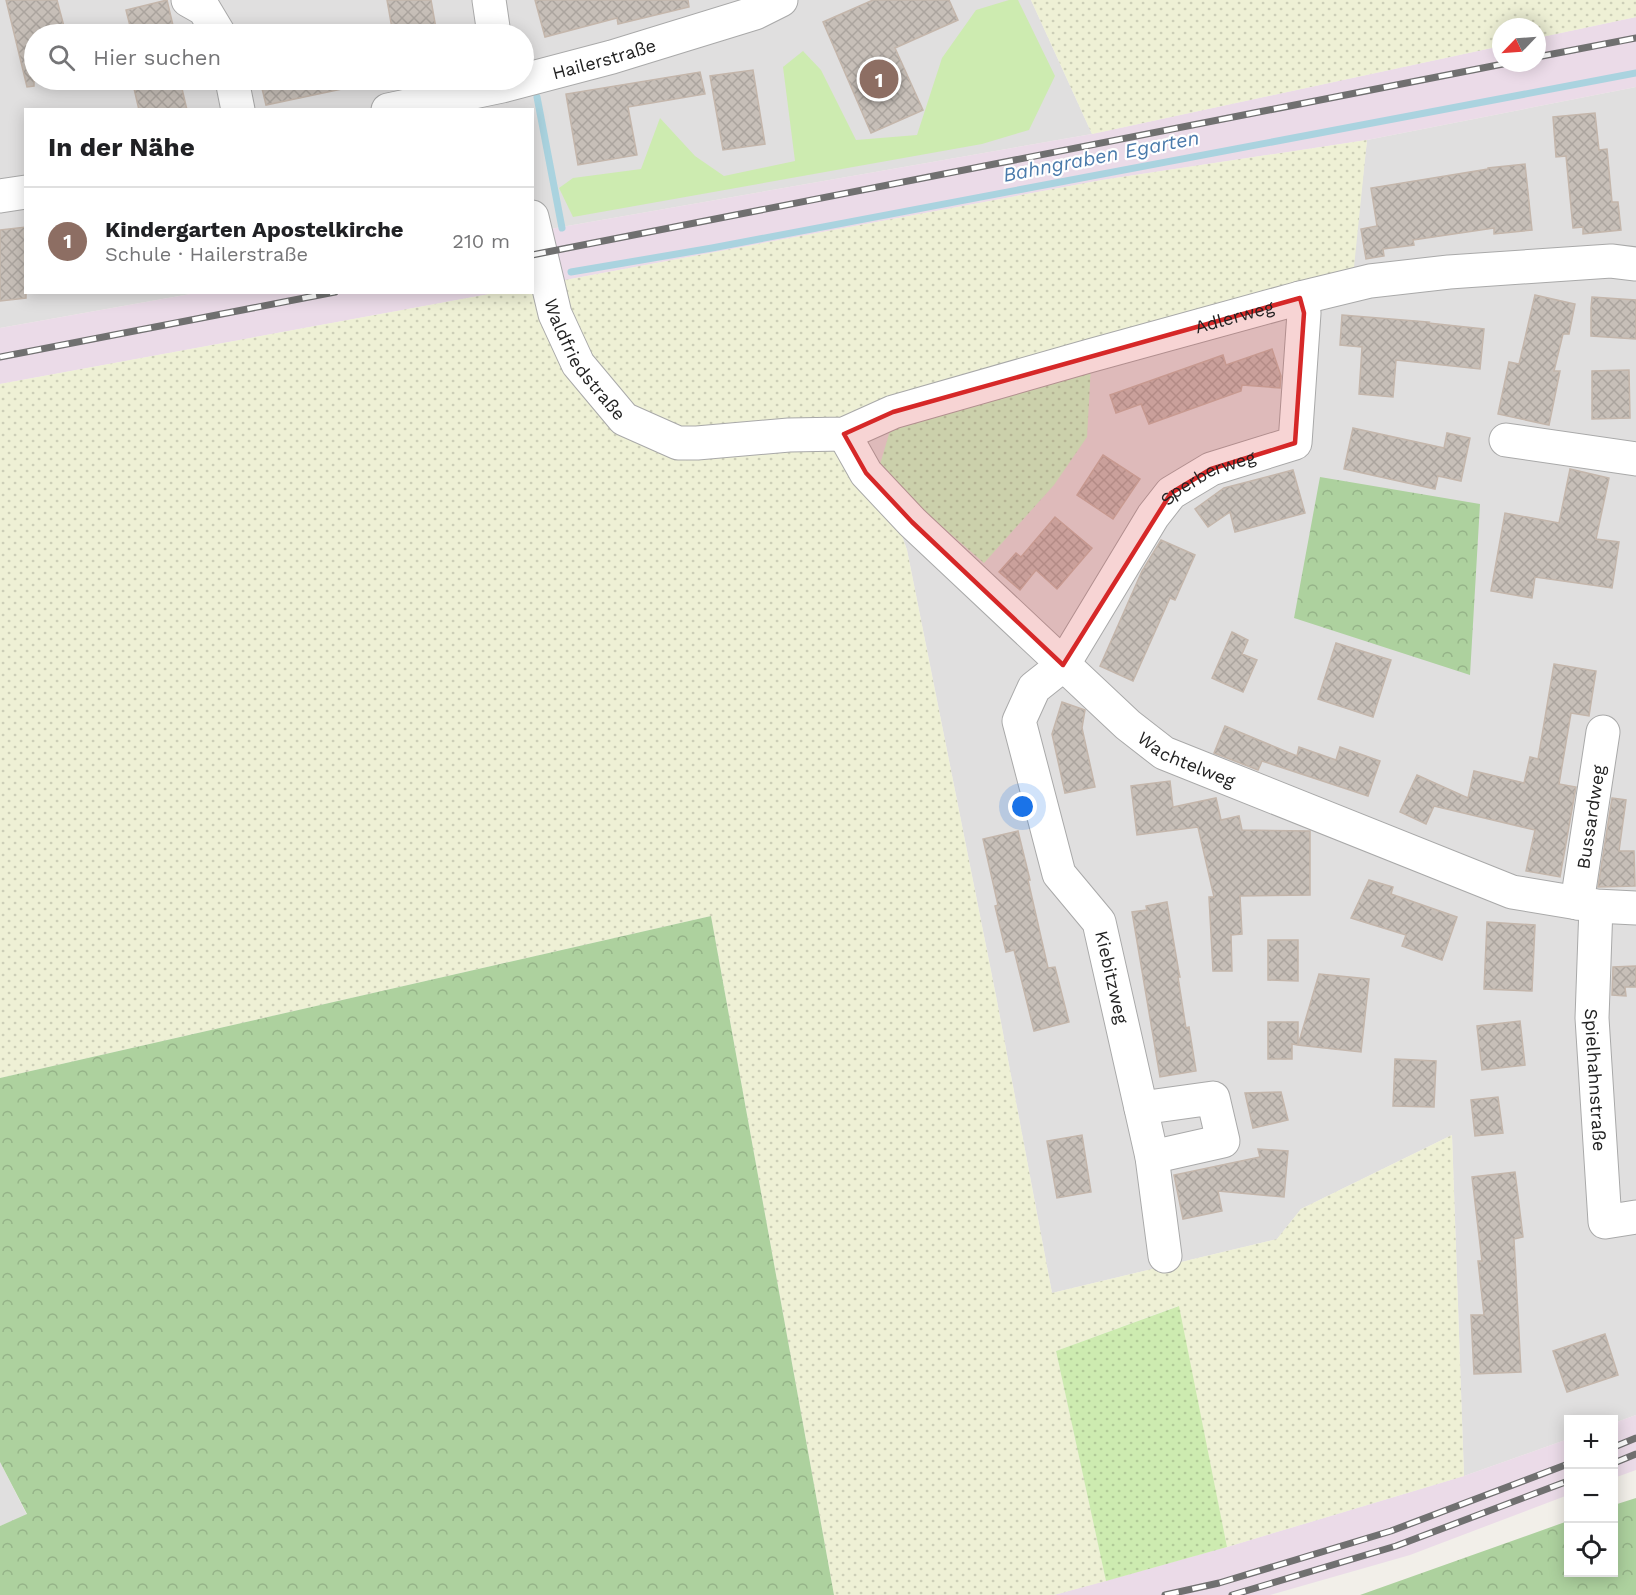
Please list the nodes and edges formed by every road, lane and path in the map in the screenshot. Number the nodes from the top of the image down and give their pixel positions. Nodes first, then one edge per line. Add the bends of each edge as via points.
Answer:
1 (188, 0) edge
2 (489, 0) edge
3 (781, 0) edge
4 (213, 24) edge
5 (493, 24) edge
6 (534, 82) edge
7 (234, 90) edge
8 (504, 92) edge
9 (238, 108) edge
10 (401, 108) edge
11 (24, 192) edge
12 (0, 196) edge
13 (534, 225) edge
14 (1636, 264) edge
15 (1300, 298) junction
16 (844, 434) junction
17 (1506, 440) dead end
18 (1636, 459) edge
19 (1063, 664) junction
20 (1603, 732) dead end
21 (1586, 904) junction
22 (1636, 908) edge
23 (1141, 1108) junction
24 (1152, 1157) junction
25 (1636, 1217) edge
26 (1165, 1256) dead end

1 - 4 street via 204,9
2 - 5 street
3 - 6 street, Hailerstraße via 755,13
7 - 9 street
8 - 10 street, Hailerstraße
11 - 12 street
13 - 16 street, Waldfriedstraße via 555,314 578,363 624,419 678,442
14 - 15 street, Adlerweg via 1611,261 1449,272 1370,281
15 - 16 street, Adlerweg via 893,412
15 - 19 street, Sperberweg via 1304,314 1295,443 1211,469 1171,493
16 - 19 street, Wachtelweg via 866,473 912,522
17 - 18 street
19 - 21 street, Wachtelweg via 1164,753 1512,892
19 - 23 street, Kiebitzweg via 1034,688 1019,721 1059,874 1099,922
20 - 21 street, Bussardweg
21 - 22 street, Wachtelweg
21 - 25 street, Spielhahnstraße via 1605,1222
23 - 24 street, Kiebitzweg
23 - 24 street via 1213,1098 1223,1141
24 - 26 street, Kiebitzweg

